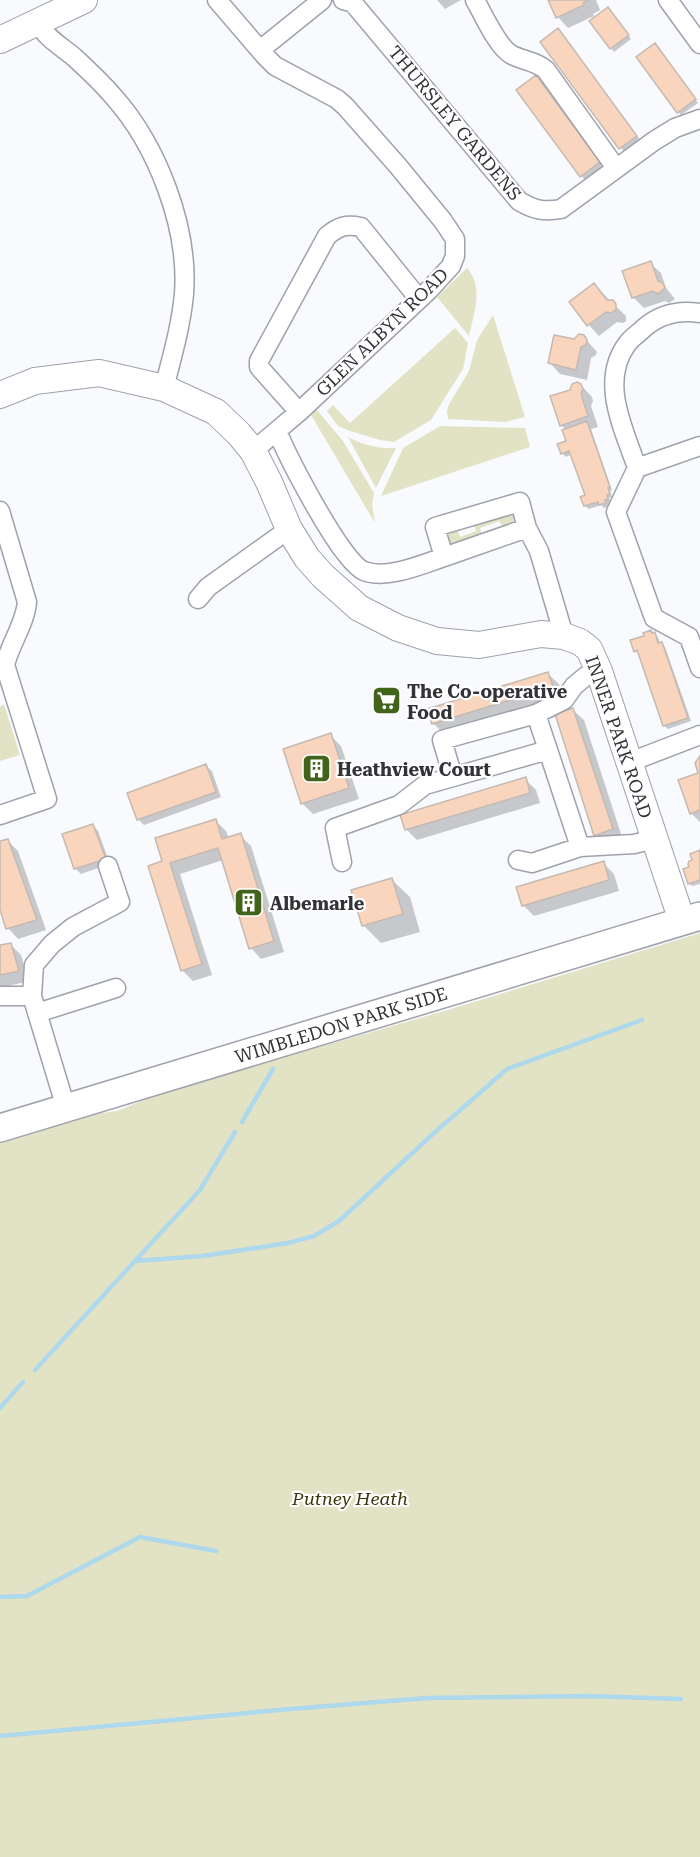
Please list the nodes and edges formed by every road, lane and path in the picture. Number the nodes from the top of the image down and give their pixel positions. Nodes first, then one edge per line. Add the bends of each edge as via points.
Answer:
1 (84, 0) edge
2 (217, 0) edge
3 (322, 0) edge
4 (343, 0) edge
5 (475, 0) edge
6 (668, 0) edge
7 (38, 23) junction
8 (0, 40) edge
9 (700, 44) edge
10 (260, 50) junction
11 (700, 119) edge
12 (616, 168) junction
13 (419, 299) junction
14 (700, 313) edge
15 (164, 388) junction
16 (0, 395) edge
17 (299, 412) junction
18 (277, 431) junction
19 (700, 446) edge
20 (253, 452) junction
21 (637, 468) junction
22 (0, 511) edge
23 (527, 528) junction
24 (289, 529) junction
25 (444, 557) junction
26 (198, 599) dead end
27 (694, 635) edge
28 (564, 636) junction
29 (700, 668) edge
30 (599, 670) junction
31 (536, 714) junction
32 (700, 735) edge
33 (548, 750) junction
34 (630, 762) junction
35 (453, 777) junction
36 (0, 815) edge
37 (655, 838) junction
38 (580, 847) junction
39 (518, 860) dead end
40 (342, 862) dead end
41 (108, 866) dead end
42 (691, 919) edge
43 (116, 988) dead end
44 (0, 996) edge
45 (35, 1005) junction
46 (66, 1108) junction
47 (0, 1128) edge

1 - 7 street
2 - 10 street, GLEN ALBYN ROAD
3 - 10 street
4 - 12 street, THURSLEY GARDENS via 353,3 519,201 533,209 561,209
5 - 12 street via 503,48 546,70
6 - 9 street
7 - 8 street
7 - 15 street via 113,96 135,124 156,159 172,204 182,252 184,292
10 - 13 street, GLEN ALBYN ROAD via 275,66 345,106 455,239 451,266
11 - 12 street, THURSLEY GARDENS via 664,134
13 - 17 street, GLEN ALBYN ROAD
13 - 17 street via 361,227 338,227 327,236 259,361 259,368
14 - 21 street via 668,314 649,324 627,344 618,362 613,381 616,402
15 - 16 street, INNER PARK ROAD via 99,373 35,381
15 - 20 street, INNER PARK ROAD via 216,412
17 - 18 street, GLEN ALBYN ROAD
18 - 20 street, GLEN ALBYN ROAD
18 - 25 street via 323,519 354,564 364,571 386,574
19 - 21 street
20 - 24 street, INNER PARK ROAD
21 - 27 street via 616,512 654,618
22 - 36 street via 27,602 5,665 46,800
23 - 25 street
23 - 25 street via 520,502 435,527
23 - 28 street via 539,551
24 - 26 street via 208,586
24 - 28 street, INNER PARK ROAD via 323,576 359,608 398,628 437,641 479,645 541,634
27 - 29 street
28 - 30 street, INNER PARK ROAD via 589,649
30 - 31 street via 574,686 564,700
30 - 34 street, INNER PARK ROAD
31 - 33 street
31 - 35 street via 442,740
32 - 34 street
33 - 35 street
33 - 38 street
34 - 37 street, INNER PARK ROAD
35 - 40 street via 425,785 399,805 335,828
37 - 38 street via 634,844
37 - 42 street, INNER PARK ROAD
38 - 39 street via 532,863
41 - 45 street via 120,902 73,927 34,965
42 - 46 main road, WIMBLEDON PARK SIDE
43 - 45 street
44 - 45 street
45 - 46 street
46 - 47 main road, WIMBLEDON PARK SIDE

